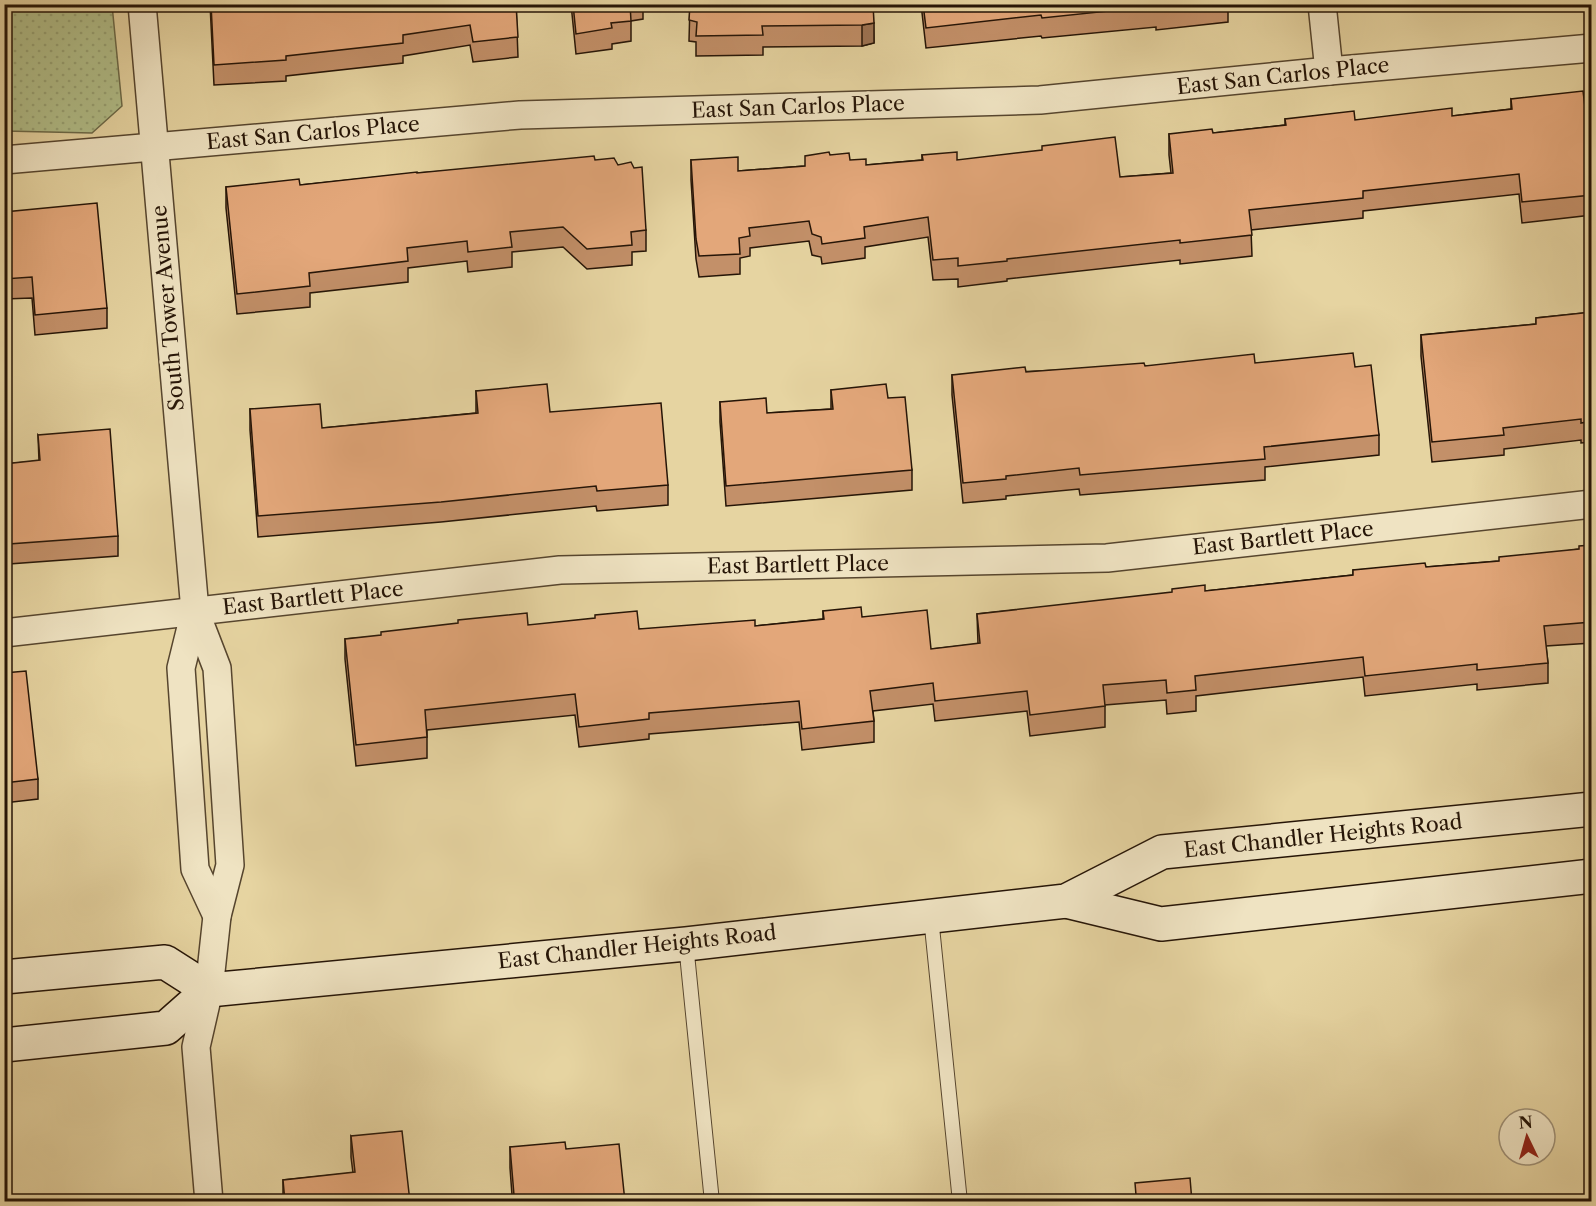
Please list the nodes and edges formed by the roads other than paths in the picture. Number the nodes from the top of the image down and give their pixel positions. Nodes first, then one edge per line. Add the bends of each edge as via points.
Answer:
1 (142, 4) edge
2 (1322, 4) edge
3 (1592, 48) edge
4 (1329, 71) junction
5 (154, 147) junction
6 (4, 160) edge
7 (1592, 504) edge
8 (195, 611) junction
9 (4, 633) edge
10 (1592, 809) edge
11 (1592, 876) edge
12 (1066, 901) junction
13 (217, 916) junction
14 (931, 917) junction
15 (686, 944) junction
16 (4, 977) edge
17 (209, 990) junction
18 (4, 1045) edge
19 (209, 1202) edge
20 (712, 1202) edge
21 (960, 1202) edge

1 - 5 street, South Tower Avenue
2 - 4 street
3 - 4 street, East San Carlos Place
4 - 5 street, East San Carlos Place via 1040,100 520,115
5 - 6 street, East San Carlos Place
5 - 8 street, South Tower Avenue
7 - 8 street, East Bartlett Place via 1107,558 560,570
8 - 9 street, East Bartlett Place
8 - 13 street, South Tower Avenue via 217,668 230,865
8 - 13 street, South Tower Avenue via 181,668 194,858 195,869
10 - 12 main road, East Chandler Heights Road via 1162,852
11 - 12 main road, East Chandler Heights Road via 1161,924
12 - 14 main road, East Chandler Heights Road
13 - 17 street, South Tower Avenue
14 - 15 main road, East Chandler Heights Road
14 - 21 lane
15 - 17 main road, East Chandler Heights Road
15 - 20 lane
16 - 17 main road via 165,962
17 - 18 main road via 166,1028
17 - 19 street, South Tower Avenue via 196,1047

